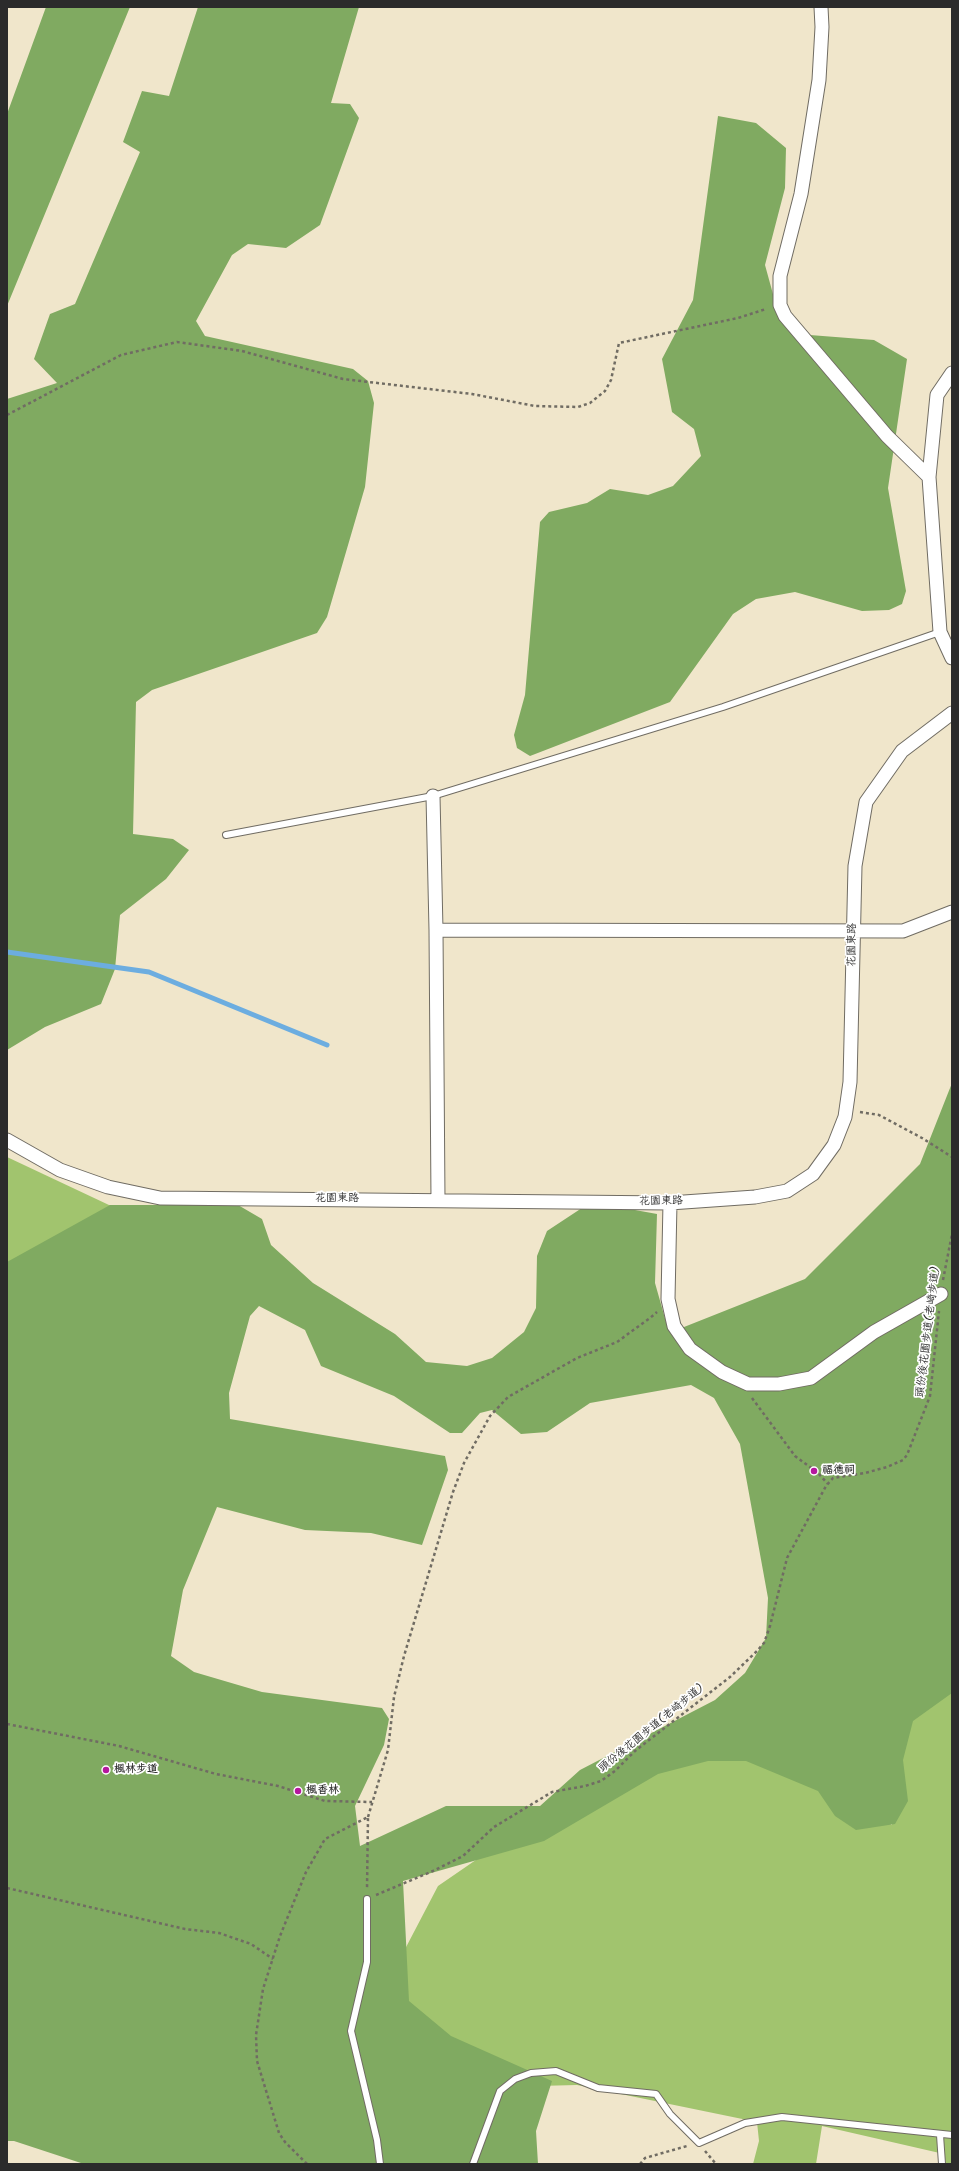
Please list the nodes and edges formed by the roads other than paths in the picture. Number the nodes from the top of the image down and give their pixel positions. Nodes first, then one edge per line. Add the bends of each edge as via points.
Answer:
1 (821, 7) edge
2 (952, 373) edge
3 (929, 477) junction
4 (940, 632) junction
5 (952, 658) edge
6 (952, 712) edge
7 (433, 796) junction
8 (226, 835) dead end
9 (952, 912) edge
10 (436, 930) junction
11 (854, 931) junction
12 (7, 1140) edge
13 (438, 1200) junction
14 (670, 1203) junction
15 (941, 1294) road end
16 (367, 1898) road end
17 (940, 2135) junction
18 (952, 2135) edge
19 (380, 2164) edge
20 (473, 2164) edge
21 (942, 2164) edge

1 - 3 street via 819,80 801,194 780,276 780,305 785,316 887,436
2 - 3 street via 936,395
3 - 4 street
4 - 5 street
4 - 7 lane via 723,707
6 - 11 street, 花園東路 via 902,751 866,802 855,866
7 - 8 lane
7 - 10 street
9 - 11 street via 903,931
10 - 11 street
10 - 13 street
11 - 14 street, 花園東路 via 850,1082 846,1109 834,1145 813,1174 787,1191 755,1197
12 - 13 street, 花園東路 via 60,1170 108,1187 160,1198
13 - 14 street, 花園東路
14 - 15 street via 668,1300 674,1326 690,1349 722,1372 748,1384 779,1384 811,1378 874,1332
16 - 19 lane via 367,1962 351,2031 377,2140
17 - 18 lane
17 - 20 lane via 782,2117 745,2123 699,2143 670,2114 656,2094 598,2088 556,2071 531,2073 515,2079 500,2091
17 - 21 lane

